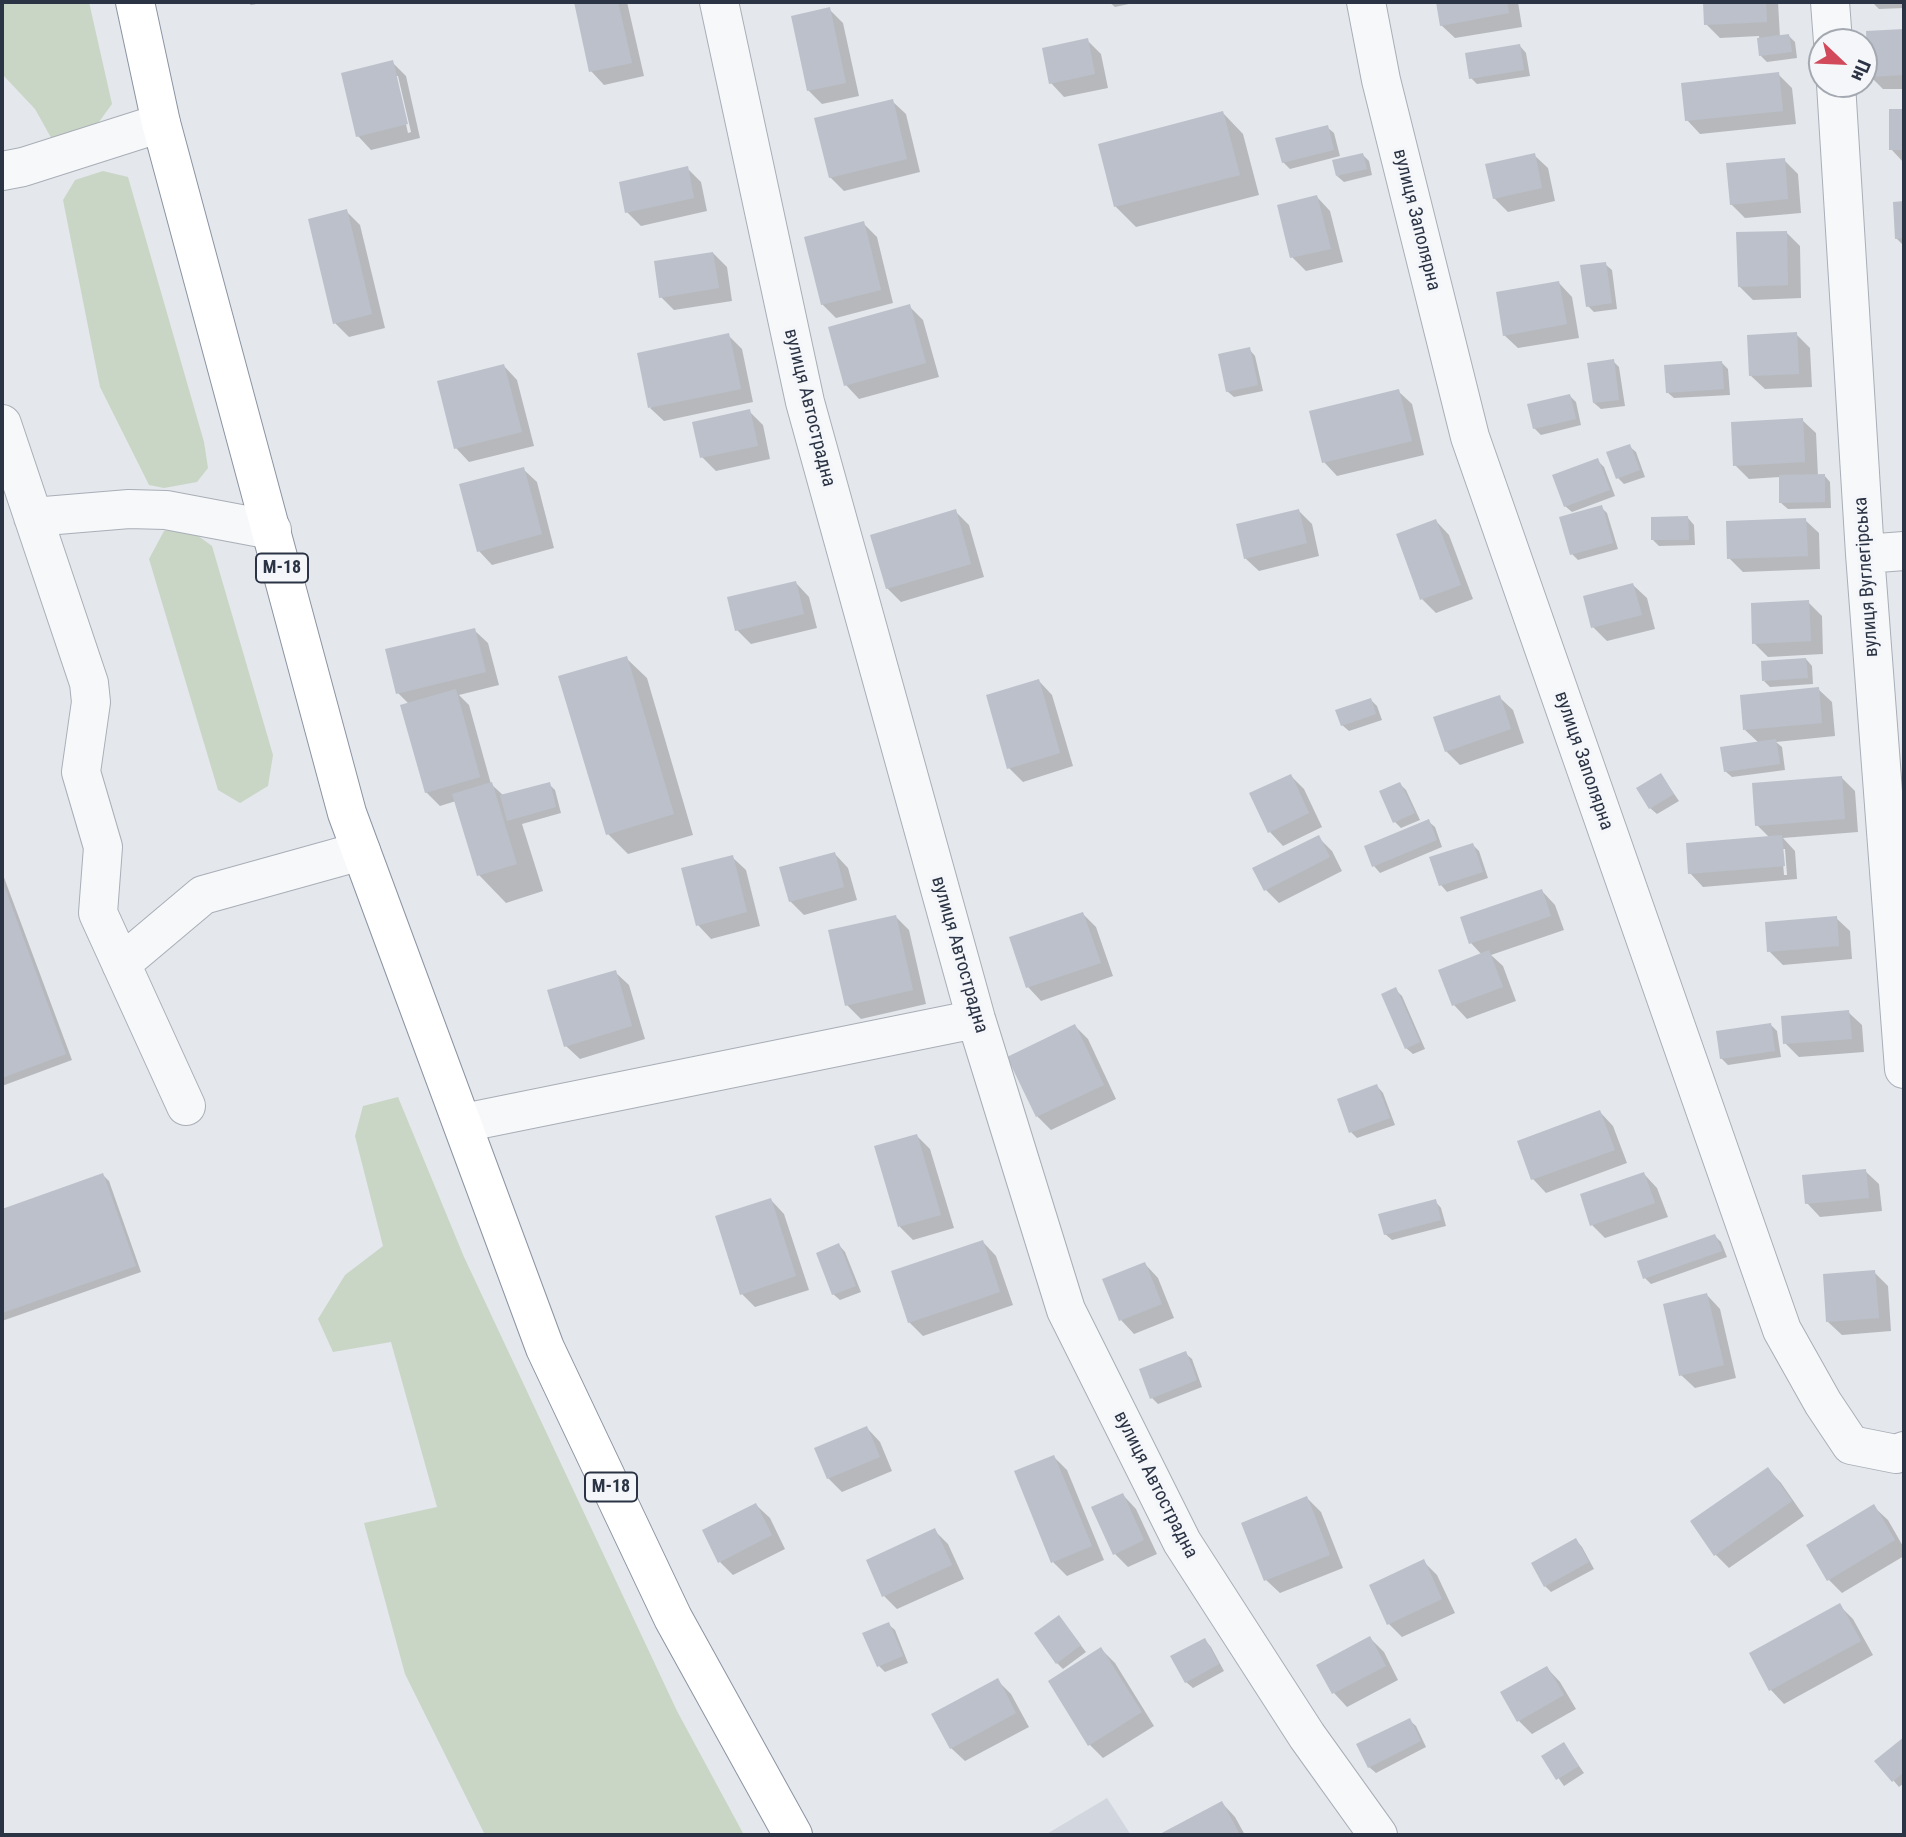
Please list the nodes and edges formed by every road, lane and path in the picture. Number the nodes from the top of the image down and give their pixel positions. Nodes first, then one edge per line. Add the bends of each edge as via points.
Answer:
1 (135, 2) edge
2 (719, 2) edge
3 (1366, 2) edge
4 (1830, 2) edge
5 (1832, 28) edge
6 (1837, 98) edge
7 (161, 123) junction
8 (2, 171) edge
9 (2, 424) edge
10 (33, 517) junction
11 (272, 530) junction
12 (1904, 551) edge
13 (1865, 554) junction
14 (361, 851) junction
15 (121, 964) junction
16 (976, 1018) junction
17 (1904, 1069) edge
18 (186, 1107) dead end
19 (463, 1123) junction
20 (1904, 1451) edge
21 (793, 1835) edge
22 (1378, 1835) edge

1 - 7 highway, М-18
2 - 16 street, вулиця Автострадна via 805,402
3 - 20 street, вулиця Заполярна via 1469,437 1782,1330 1851,1445 1896,1454
4 - 5 street
6 - 13 street, вулиця Вуглегірська
7 - 8 street
7 - 11 highway, М-18
9 - 10 street
10 - 11 street via 166,510
10 - 15 street via 89,683 91,702 81,772 103,847 98,913
11 - 14 highway, М-18 via 346,813
12 - 13 street
13 - 17 street, вулиця Вуглегірська
14 - 15 street via 203,895
14 - 19 highway, М-18
15 - 18 street
16 - 19 street
16 - 22 street, вулиця Автострадна via 1066,1310 1182,1542 1307,1736
19 - 21 highway, М-18 via 545,1348 673,1618

